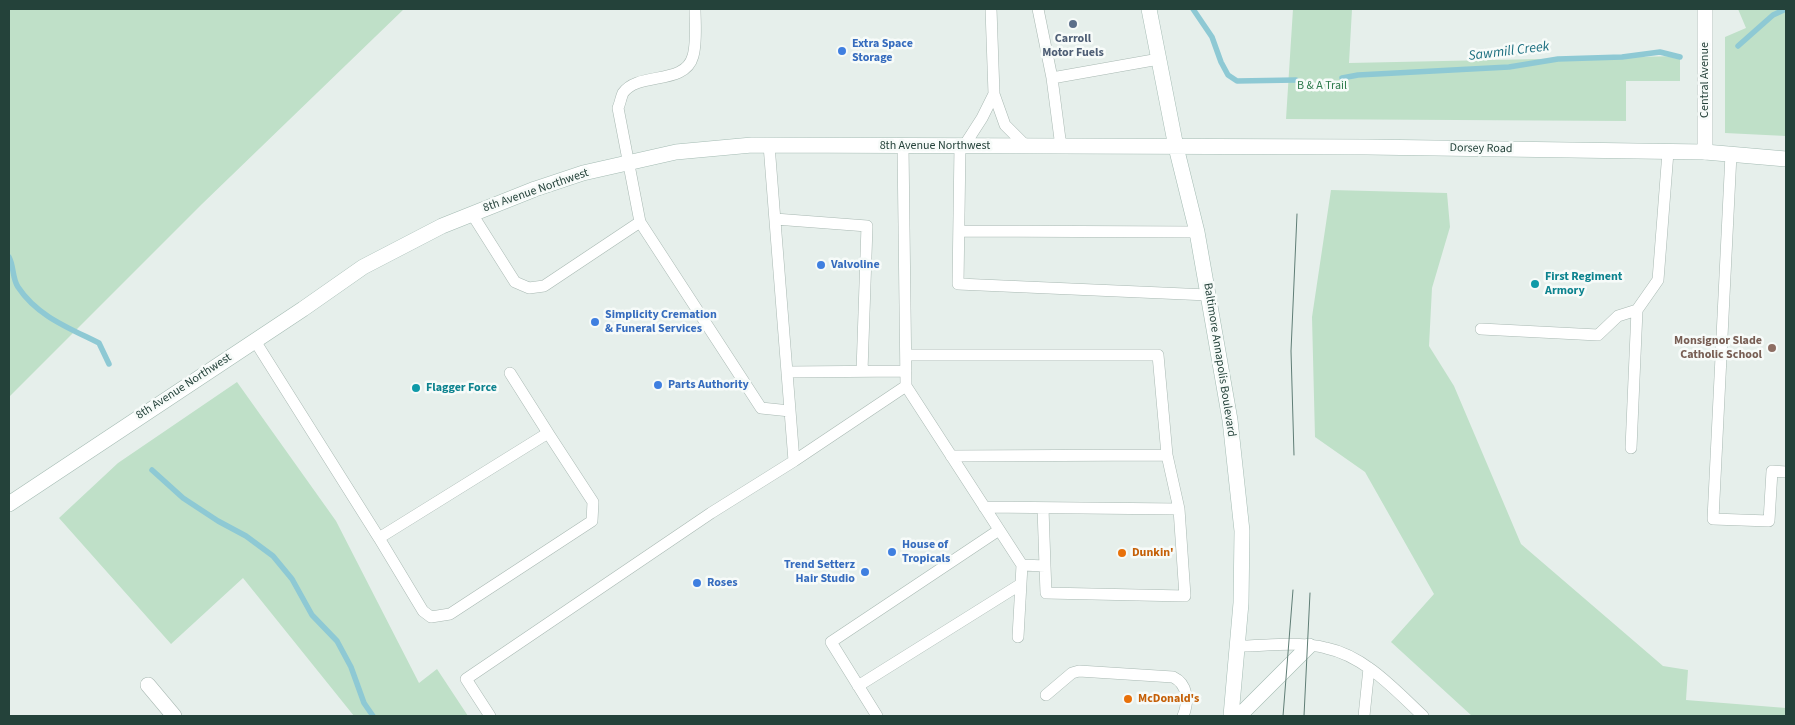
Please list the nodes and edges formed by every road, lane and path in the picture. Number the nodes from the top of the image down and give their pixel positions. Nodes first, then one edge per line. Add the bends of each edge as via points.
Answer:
1 (695, 9) edge
2 (991, 9) edge
3 (1038, 9) edge
4 (1149, 9) edge
5 (1704, 9) edge
6 (1159, 59) junction
7 (1052, 78) junction
8 (994, 94) junction
9 (769, 145) junction
10 (903, 146) junction
11 (962, 146) junction
12 (1026, 146) junction
13 (1061, 147) junction
14 (1176, 147) junction
15 (1668, 152) junction
16 (1705, 152) junction
17 (1731, 154) junction
18 (1786, 159) edge
19 (629, 163) junction
20 (472, 214) junction
21 (776, 219) junction
22 (640, 222) junction
23 (959, 231) junction
24 (1197, 232) junction
25 (1208, 295) junction
26 (1637, 310) junction
27 (1481, 329) dead end
28 (255, 340) junction
29 (906, 355) junction
30 (862, 371) junction
31 (906, 371) junction
32 (788, 372) junction
33 (510, 373) dead end
34 (906, 386) junction
35 (790, 411) junction
36 (548, 432) junction
37 (1631, 448) dead end
38 (1167, 455) junction
39 (951, 456) junction
40 (794, 461) junction
41 (1786, 472) edge
42 (9, 504) edge
43 (984, 507) junction
44 (1043, 508) junction
45 (1179, 509) junction
46 (999, 530) junction
47 (380, 538) junction
48 (1022, 565) junction
49 (1044, 566) junction
50 (1021, 584) junction
51 (1018, 637) dead end
52 (1237, 646) junction
53 (1309, 646) junction
54 (1369, 668) junction
55 (148, 685) dead end
56 (858, 686) junction
57 (1046, 695) dead end
58 (174, 716) edge
59 (490, 716) edge
60 (877, 716) edge
61 (1183, 716) edge
62 (1231, 716) edge
63 (1239, 716) edge
64 (1364, 716) edge
65 (1423, 716) edge

1 - 19 lane via 693,56 688,65 675,74 642,82 623,93 618,108
2 - 8 lane
3 - 7 lane
4 - 6 street, Baltimore Annapolis Boulevard
5 - 16 street, Central Avenue
6 - 7 lane
6 - 14 street, Baltimore Annapolis Boulevard
7 - 13 lane
8 - 11 lane
8 - 12 lane via 1005,125
9 - 10 street, 8th Avenue Northwest
9 - 19 street, 8th Avenue Northwest via 676,152
9 - 21 lane
10 - 11 street, 8th Avenue Northwest
10 - 29 lane
11 - 12 street, 8th Avenue Northwest
11 - 23 lane
12 - 13 street, 8th Avenue Northwest
13 - 14 street, 8th Avenue Northwest
14 - 15 street, Dorsey Road
14 - 24 street, Baltimore Annapolis Boulevard
15 - 16 street, Dorsey Road
15 - 26 lane via 1658,280
16 - 17 street, Dorsey Road
17 - 18 street, Dorsey Road
17 - 41 lane via 1713,519 1769,520 1772,471
19 - 20 street, 8th Avenue Northwest via 583,173
19 - 22 lane
20 - 22 lane via 515,282 529,288 544,286
20 - 28 street, 8th Avenue Northwest via 363,267
21 - 30 lane via 867,226
21 - 32 lane
22 - 35 lane via 761,408
23 - 24 lane
23 - 25 lane via 958,284
24 - 25 street, Baltimore Annapolis Boulevard
25 - 52 street, Baltimore Annapolis Boulevard via 1230,420 1242,531
26 - 27 lane via 1618,316 1598,335
26 - 37 lane
28 - 42 street, 8th Avenue Northwest
28 - 47 lane
29 - 31 lane
29 - 38 lane via 1158,354
30 - 31 lane
30 - 32 lane
31 - 34 lane
32 - 35 lane
33 - 36 lane
34 - 39 lane
34 - 40 lane
35 - 40 lane
36 - 47 lane
36 - 47 lane via 593,502 592,521 450,614 431,617 423,611
38 - 39 lane
38 - 45 lane
39 - 43 lane
40 - 59 lane via 466,678
43 - 44 lane
43 - 46 lane
44 - 45 lane
44 - 49 lane
45 - 49 lane via 1185,596 1046,593
46 - 48 lane
46 - 56 lane via 831,642
48 - 49 lane
48 - 50 lane
50 - 51 lane
50 - 56 lane
52 - 53 lane
52 - 62 street, Baltimore Annapolis Boulevard
53 - 54 lane via 1338,652
53 - 63 street
54 - 64 lane
54 - 65 lane
55 - 58 street
56 - 60 lane
57 - 61 lane via 1078,671 1173,677 1186,694

